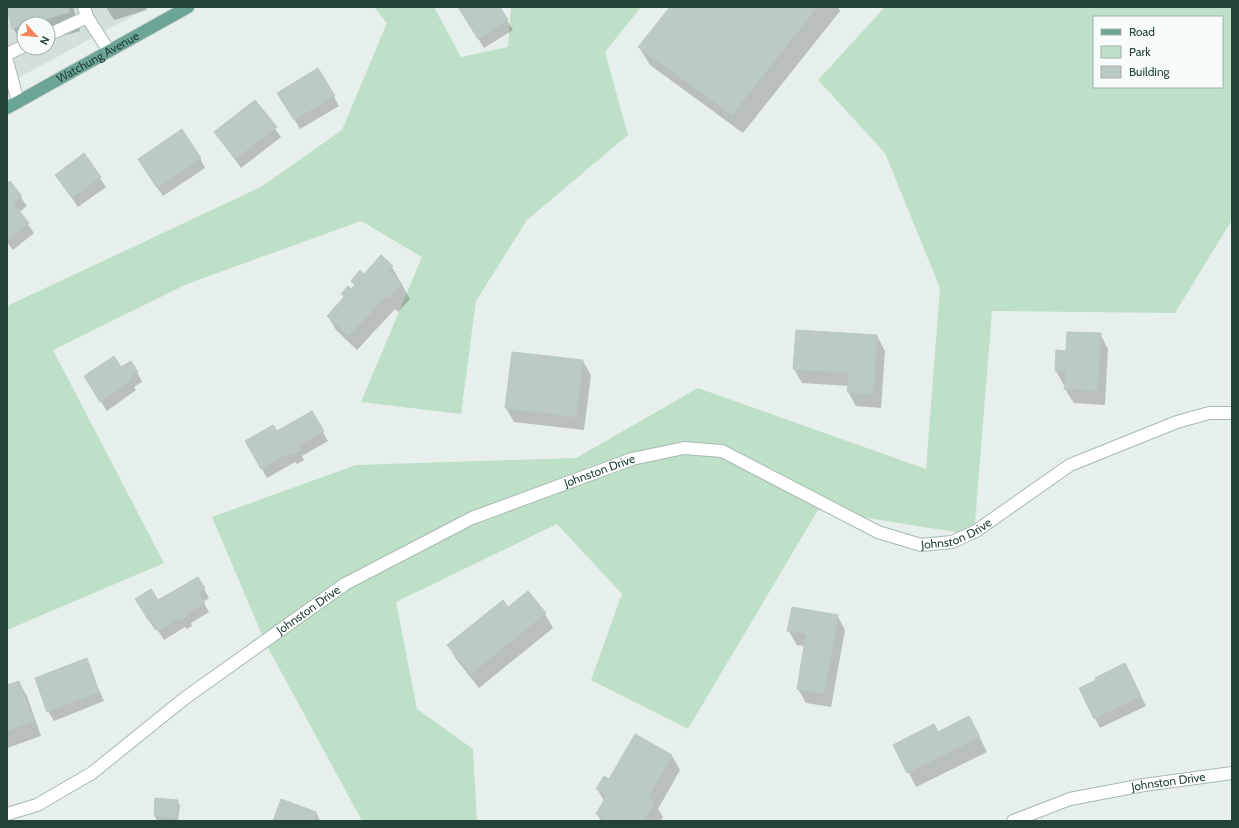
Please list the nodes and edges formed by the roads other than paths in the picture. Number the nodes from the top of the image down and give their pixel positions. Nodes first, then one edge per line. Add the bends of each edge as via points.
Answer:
1 (188, 7) edge
2 (174, 11) edge
3 (85, 12) edge
4 (56, 30) edge
5 (108, 51) junction
6 (7, 61) edge
7 (18, 102) junction
8 (7, 108) edge
9 (1232, 413) edge
10 (1232, 773) edge
11 (7, 814) edge
12 (1013, 821) edge

1 - 2 main road, Watchung Avenue
2 - 5 main road, Watchung Avenue
3 - 4 street
3 - 5 street
5 - 7 main road, Watchung Avenue
6 - 7 street
7 - 8 main road, Watchung Avenue
9 - 11 street, Johnston Drive via 1209,414 1176,422 1070,465 976,530 952,542 921,545 878,532 722,451 684,448 632,459 472,518 345,584 185,698 92,773 37,805
10 - 12 street, Johnston Drive via 1144,784 1070,799

